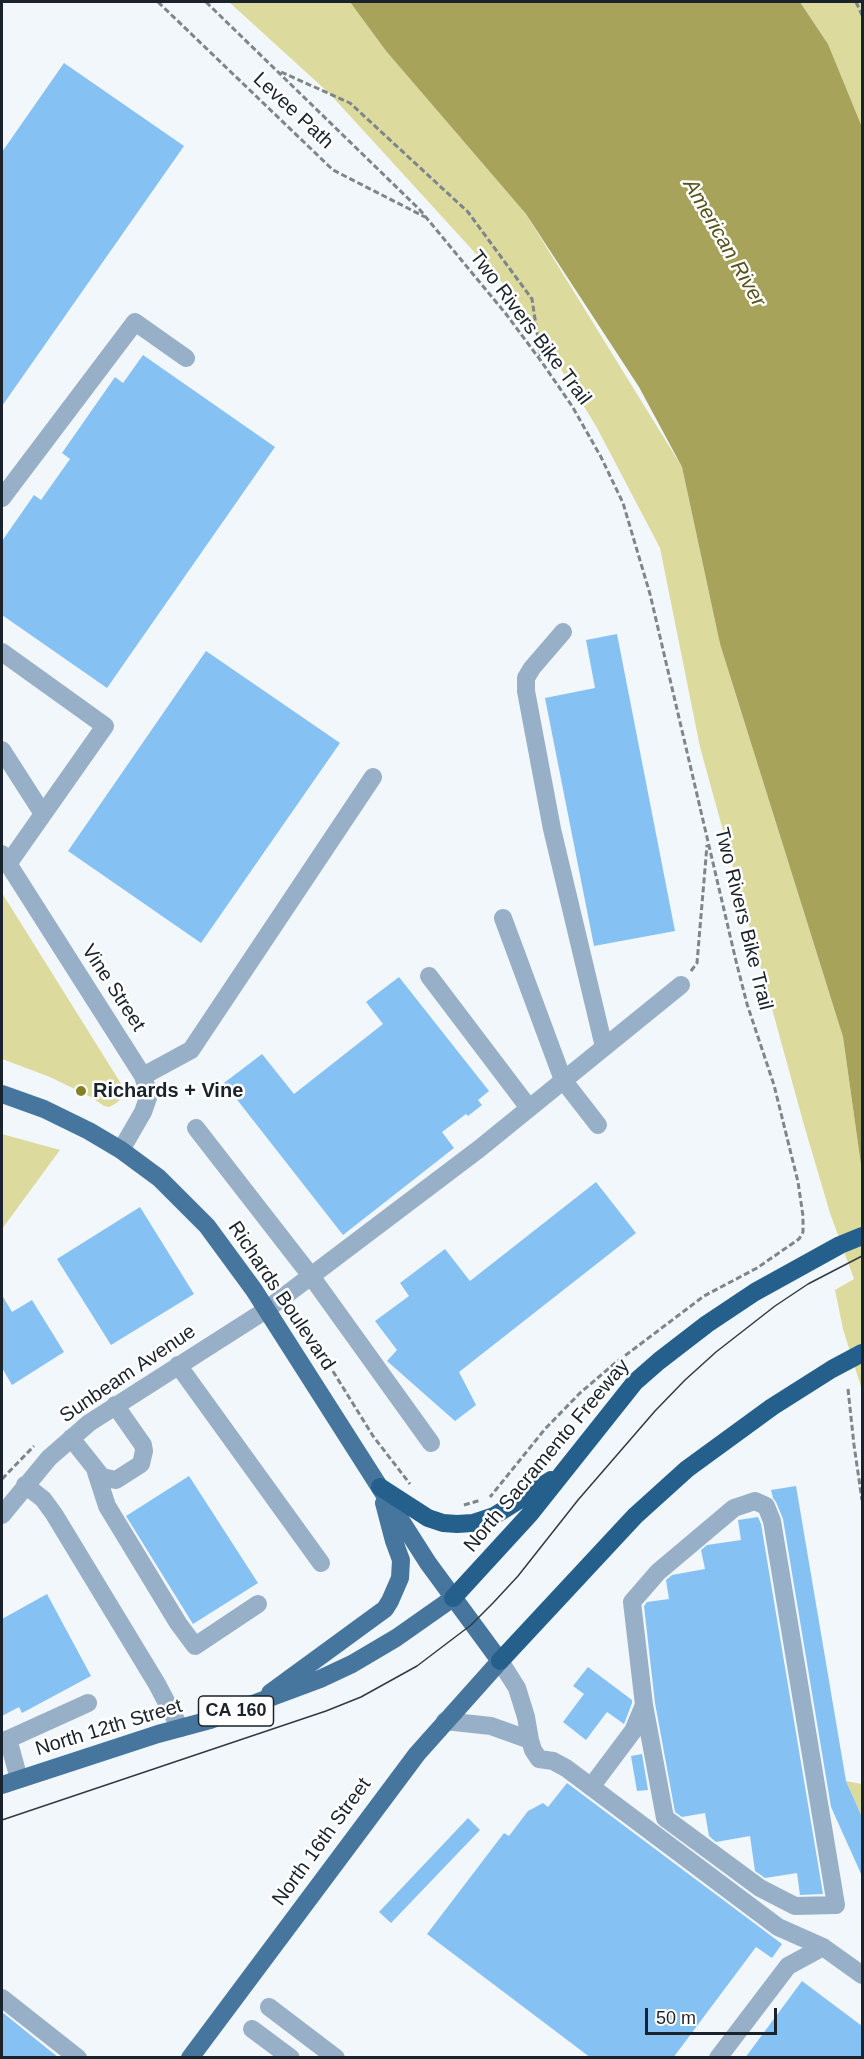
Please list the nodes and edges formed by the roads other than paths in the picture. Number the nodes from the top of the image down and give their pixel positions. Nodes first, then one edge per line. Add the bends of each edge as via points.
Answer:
1 (186, 358) dead end
2 (2, 498) edge
3 (563, 632) dead end
4 (2, 652) edge
5 (2, 750) edge
6 (373, 777) dead end
7 (43, 814) junction
8 (5, 859) edge
9 (503, 918) dead end
10 (429, 976) dead end
11 (681, 985) road end
12 (604, 1047) junction
13 (143, 1076) junction
14 (564, 1080) junction
15 (2, 1094) edge
16 (529, 1108) junction
17 (598, 1125) dead end
18 (195, 1128) dead end
19 (121, 1150) junction
20 (862, 1236) edge
21 (311, 1276) junction
22 (266, 1310) junction
23 (862, 1353) edge
24 (178, 1365) junction
25 (115, 1405) junction
26 (71, 1438) junction
27 (431, 1443) dead end
28 (96, 1472) junction
29 (562, 1473) junction
30 (25, 1485) junction
31 (380, 1487) junction
32 (2, 1515) edge
33 (321, 1563) dead end
34 (453, 1598) junction
35 (258, 1604) dead end
36 (500, 1661) junction
37 (88, 1703) dead end
38 (254, 1704) junction
39 (644, 1706) junction
40 (446, 1721) junction
41 (180, 1728) junction
42 (530, 1740) junction
43 (5, 1741) edge
44 (20, 1779) junction
45 (2, 1785) edge
46 (591, 1787) junction
47 (823, 1947) junction
48 (862, 1975) edge
49 (2, 1998) edge
50 (269, 2007) dead end
51 (252, 2029) dead end
52 (78, 2058) edge
53 (190, 2058) edge
54 (291, 2058) edge
55 (336, 2058) edge
56 (718, 2058) edge

1 - 2 street via 135,322
3 - 12 street via 532,668 526,678 526,691 552,829
4 - 7 street via 105,726
5 - 7 street
6 - 13 street via 191,1050
7 - 8 street
8 - 13 street, Vine Street
9 - 14 street
10 - 16 street
11 - 12 street, Sunbeam Avenue
12 - 14 street, Sunbeam Avenue
13 - 19 street, Vine Street via 148,1095 143,1112
14 - 16 street, Sunbeam Avenue
14 - 17 street
15 - 19 main road, Richards Boulevard via 44,1109
16 - 21 street, Sunbeam Avenue
18 - 21 street
19 - 22 main road, Richards Boulevard via 159,1178 207,1226
20 - 29 highway, North Sacramento Freeway via 730,1308 659,1361 635,1382
21 - 22 street, Sunbeam Avenue
21 - 27 street
22 - 24 street, Sunbeam Avenue
22 - 31 main road, Richards Boulevard
23 - 36 highway via 772,1407 658,1495
24 - 25 street, Sunbeam Avenue
24 - 33 street
25 - 26 street, Sunbeam Avenue
25 - 28 street via 143,1445 143,1458 141,1464 116,1480
26 - 28 street
26 - 30 street, Sunbeam Avenue
28 - 35 street via 107,1506 195,1646
29 - 31 highway via 495,1516 473,1524 428,1518
29 - 34 highway, North Sacramento Freeway / CA 160
30 - 32 street, Sunbeam Avenue
30 - 41 street via 44,1499 54,1514 158,1684
31 - 34 main road, Richards Boulevard
31 - 38 main road via 401,1560 394,1594 380,1613
34 - 36 main road, Richards Boulevard
34 - 38 main road, North 12th Street / CA 160 via 352,1664
36 - 40 main road, North 16th Street
36 - 42 street via 516,1688
37 - 43 street
38 - 41 main road, North 12th Street / CA 160
39 - 39 street via 632,1602 658,1572 734,1508 755,1501 766,1506 772,1521 836,1905 795,1906 760,1888 665,1818
39 - 46 street via 633,1731
40 - 42 street via 491,1726
40 - 53 main road, North 16th Street via 399,1777
41 - 44 main road, North 12th Street / CA 160
42 - 46 street via 539,1759 554,1761
43 - 44 street
44 - 45 main road, North 12th Street / CA 160
46 - 47 street via 778,1927
47 - 48 street
47 - 56 street via 788,1966
49 - 52 street
50 - 55 street
51 - 54 street

